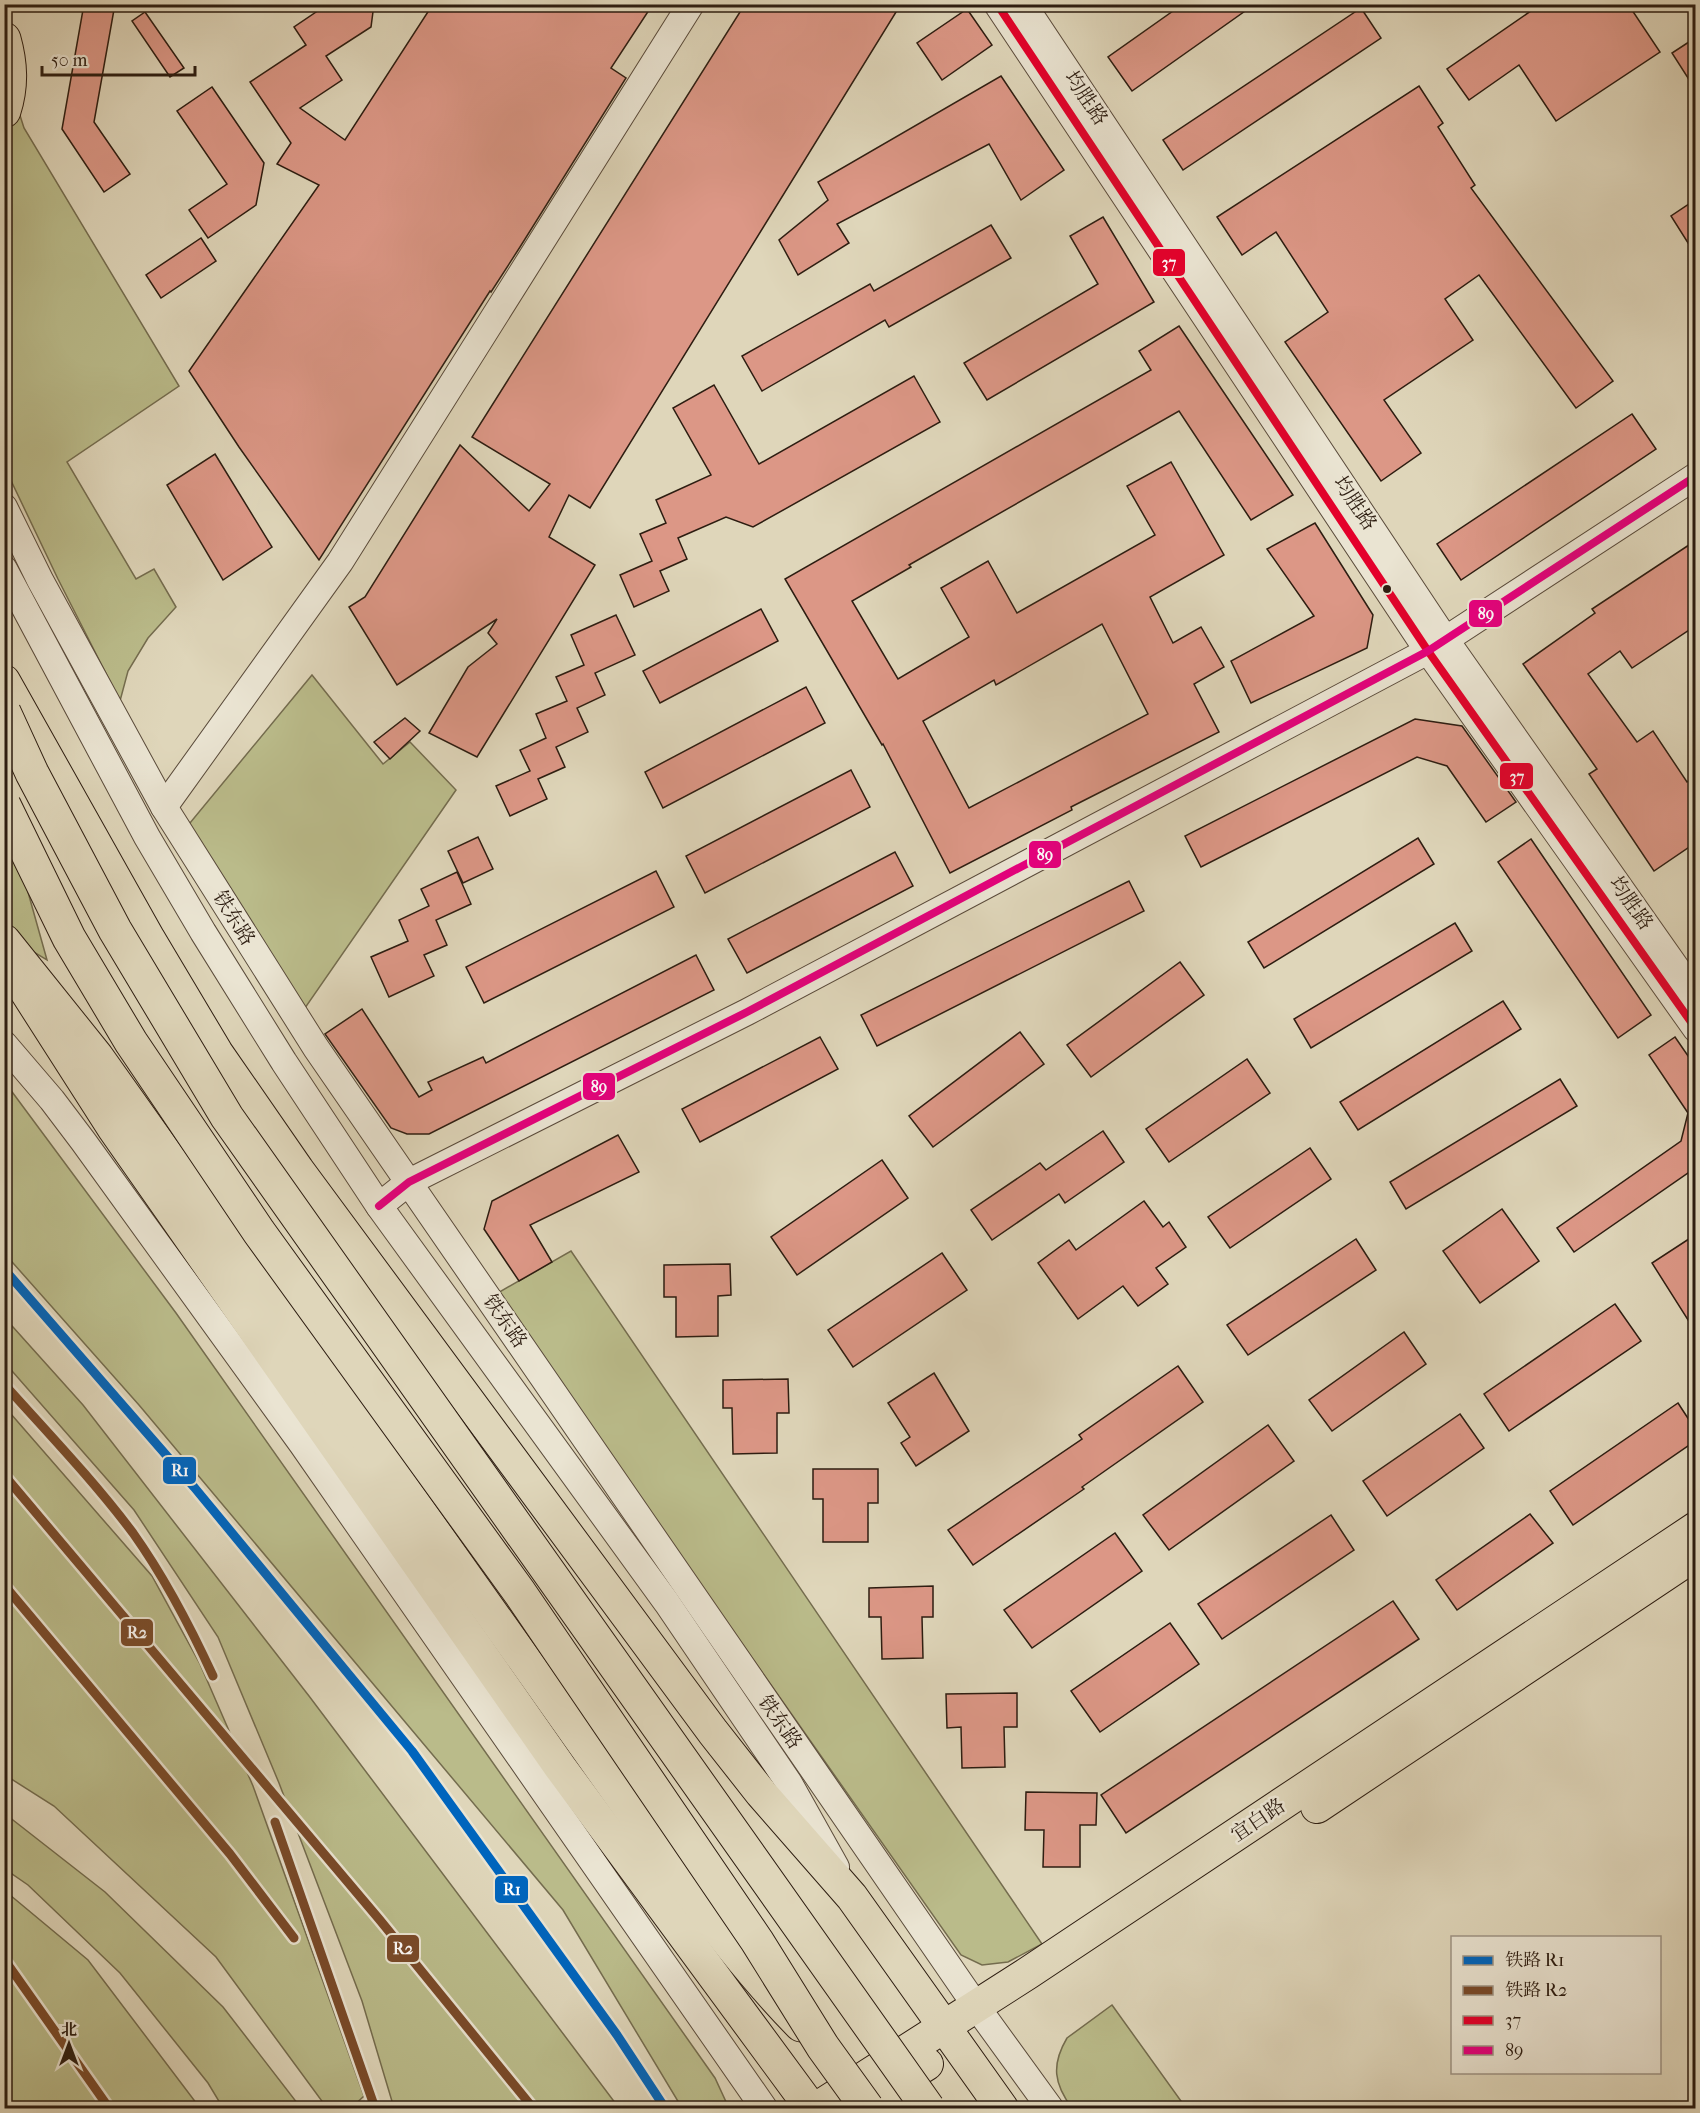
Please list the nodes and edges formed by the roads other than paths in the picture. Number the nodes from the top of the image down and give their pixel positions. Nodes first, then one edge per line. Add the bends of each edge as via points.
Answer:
1 (691, 4) edge
2 (997, 4) edge
3 (1023, 4) edge
4 (4, 39) edge
5 (4, 111) edge
6 (1695, 476) edge
7 (4, 507) edge
8 (4, 569) edge
9 (1436, 645) junction
10 (4, 681) edge
11 (4, 712) edge
12 (4, 806) edge
13 (164, 807) junction
14 (4, 941) edge
15 (4, 959) edge
16 (4, 983) edge
17 (1695, 996) edge
18 (33, 1005) junction
19 (1695, 1029) edge
20 (4, 1044) edge
21 (97, 1056) junction
22 (409, 1182) junction
23 (379, 1206) junction
24 (1695, 1528) edge
25 (1695, 1554) edge
26 (852, 1897) junction
27 (982, 2015) junction
28 (950, 2035) junction
29 (824, 2047) junction
30 (875, 2105) edge
31 (764, 2109) edge
32 (811, 2109) edge
33 (817, 2109) edge
34 (928, 2109) edge
35 (1002, 2109) edge
36 (1050, 2109) edge

1 - 13 street via 340,562
2 - 9 street, 均胜路
3 - 9 street, 均胜路
4 - 5 highway via 10,83
6 - 9 street
7 - 13 street, 铁东路
8 - 23 street, 铁东路 via 202,932
9 - 17 street, 均胜路
9 - 19 street, 均胜路
9 - 22 street via 747,1012
10 - 26 main road via 217,1053 298,1170 713,1732 760,1793
11 - 34 highway, bridge via 115,930 227,1117
12 - 29 highway, bridge via 69,938 131,1042 259,1232 553,1642 757,1941
13 - 22 street, 铁东路 via 316,1048
14 - 21 highway
15 - 18 main road
16 - 18 street
18 - 21 street
18 - 32 main road via 114,1129 553,1757
20 - 31 street via 83,1141 288,1425
21 - 29 highway, bridge via 665,1858 732,1948
22 - 23 street
22 - 27 street, 铁东路
23 - 26 street, 铁东路 via 667,1603 789,1783
24 - 27 main road, 宜白路
25 - 27 main road, 宜白路 via 1464,1711
26 - 28 main road, 铁东路
27 - 28 main road, 宜白路
27 - 36 street, 铁东路
28 - 30 main road
28 - 33 main road, 宜白路
28 - 35 main road, 铁东路
29 - 30 highway, bridge

